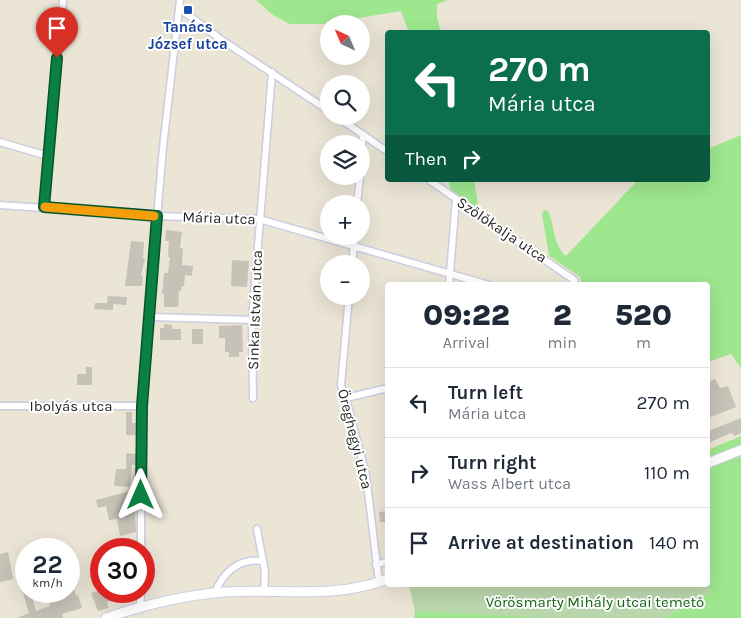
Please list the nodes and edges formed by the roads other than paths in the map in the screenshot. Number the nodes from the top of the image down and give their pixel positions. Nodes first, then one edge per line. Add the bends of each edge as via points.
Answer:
1 (63, 0) edge
2 (180, 0) edge
3 (179, 8) junction
4 (272, 72) junction
5 (320, 105) edge
6 (350, 125) edge
7 (363, 134) joint
8 (0, 142) edge
9 (385, 150) edge
10 (48, 156) junction
11 (432, 182) edge
12 (456, 199) junction
13 (0, 205) edge
14 (44, 207) junction
15 (157, 216) junction
16 (260, 218) junction
17 (320, 235) edge
18 (354, 245) joint
19 (353, 255) edge
20 (450, 273) junction
21 (449, 282) edge
22 (479, 282) edge
23 (575, 282) edge
24 (348, 305) edge
25 (150, 317) junction
26 (252, 320) junction
27 (385, 389) edge
28 (253, 398) dead end
29 (346, 398) junction
30 (0, 406) edge
31 (142, 406) junction
32 (741, 450) edge
33 (710, 462) edge
34 (257, 529) dead end
35 (141, 538) edge
36 (263, 561) junction
37 (385, 563) edge
38 (376, 565) junction
39 (383, 581) edge
40 (264, 592) junction
41 (215, 593) junction
42 (140, 603) edge
43 (140, 608) junction
44 (106, 618) edge

1 - 10 street
2 - 3 street
3 - 4 street
3 - 15 street
4 - 5 street
4 - 16 street, Sinka István utca
6 - 7 street
7 - 9 street
8 - 10 street
10 - 14 street
11 - 12 street, Szőlőkalja utca
12 - 20 street
12 - 23 street, Szőlőkalja utca
13 - 14 street, Mária utca
14 - 15 street, Mária utca
15 - 16 street, Mária utca
15 - 25 street
16 - 17 street, Mária utca
16 - 26 street, Sinka István utca
18 - 19 street
18 - 20 street, Mária utca
20 - 21 street
20 - 22 street, Mária utca
24 - 29 street, Öreghegyi utca via 341,385
25 - 26 street
25 - 31 street
26 - 28 street, Sinka István utca
27 - 29 street
29 - 38 street, Öreghegyi utca via 366,475
30 - 31 street, Ibolyás utca
31 - 35 street
32 - 33 main road
34 - 36 street
36 - 40 street
36 - 41 street via 245,561 233,568 220,580
37 - 38 street
38 - 39 street, Öreghegyi utca
39 - 40 main road via 346,590
40 - 41 main road
41 - 43 main road
42 - 43 street
43 - 44 main road

